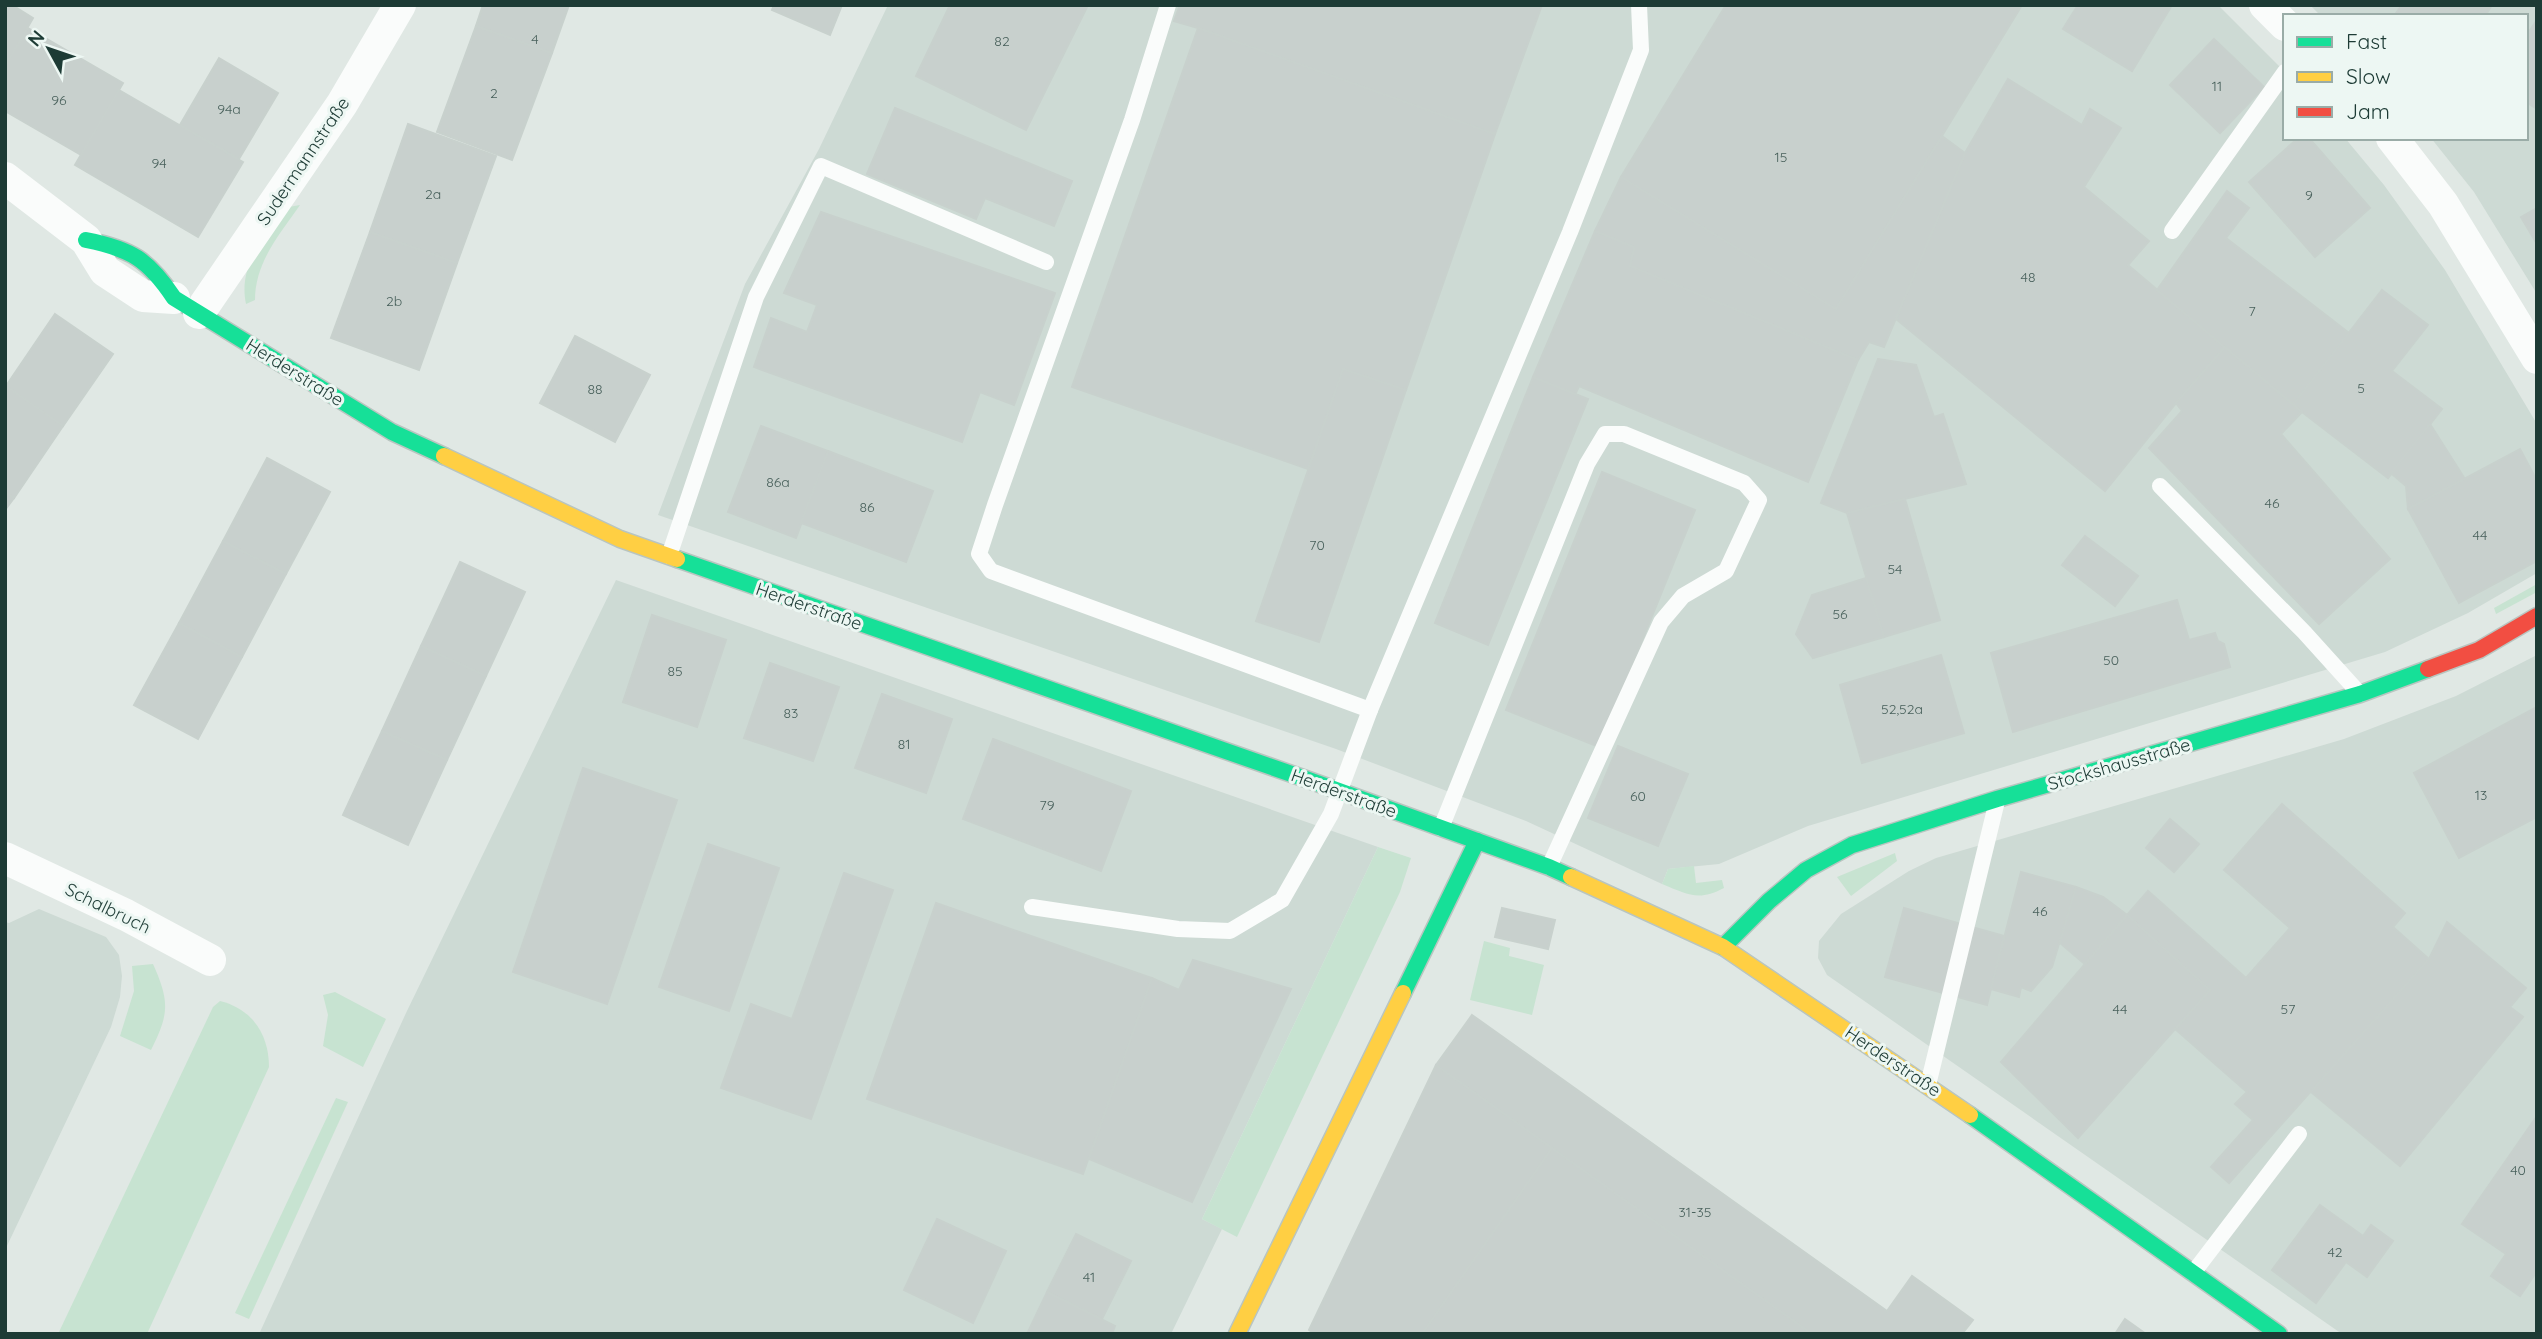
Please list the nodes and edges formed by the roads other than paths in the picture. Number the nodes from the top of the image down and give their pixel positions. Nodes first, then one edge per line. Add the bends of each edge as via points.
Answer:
1 (400, 5) edge
2 (1168, 5) edge
3 (1639, 5) edge
4 (2265, 5) edge
5 (2283, 23) edge
6 (2283, 75) edge
7 (2394, 140) edge
8 (5, 178) edge
9 (2172, 231) dead end
10 (1046, 262) dead end
11 (187, 305) junction
12 (2537, 358) edge
13 (2160, 486) dead end
14 (669, 556) junction
15 (2537, 616) edge
16 (2360, 694) junction
17 (1370, 710) junction
18 (1338, 790) junction
19 (1997, 799) junction
20 (1441, 828) junction
21 (1477, 841) junction
22 (5, 858) edge
23 (1549, 867) junction
24 (1032, 907) dead end
25 (1723, 947) junction
26 (210, 960) dead end
27 (1928, 1085) junction
28 (2299, 1133) dead end
29 (2193, 1273) junction
30 (1237, 1334) edge
31 (2279, 1334) edge

1 - 11 street, Sudermannstraße via 342,104
2 - 17 lane via 979,554 991,571
3 - 17 lane via 1642,50
4 - 5 street
6 - 9 lane
7 - 12 street via 2443,204
8 - 11 street, Herderstraße via 86,240 105,271 124,285 143,296
10 - 14 lane via 821,166 756,297
11 - 14 street, Herderstraße via 393,432 620,539
13 - 16 lane
14 - 18 street, Herderstraße
15 - 16 street, Stockshausstraße via 2479,650
16 - 19 street, Stockshausstraße
17 - 18 lane
18 - 20 street, Herderstraße
18 - 24 lane via 1328,821 1282,900 1230,931 1178,929
19 - 25 street, Stockshausstraße via 1852,845 1806,870
19 - 27 lane
20 - 21 street, Herderstraße
20 - 23 lane via 1587,464 1605,434 1624,434 1744,483 1759,500 1726,571 1683,596 1661,622
21 - 23 street, Herderstraße
21 - 30 street
22 - 26 street, Schalbruch
23 - 25 street, Herderstraße
25 - 27 street, Herderstraße
27 - 29 street, Herderstraße
28 - 29 lane
29 - 31 street, Herderstraße

